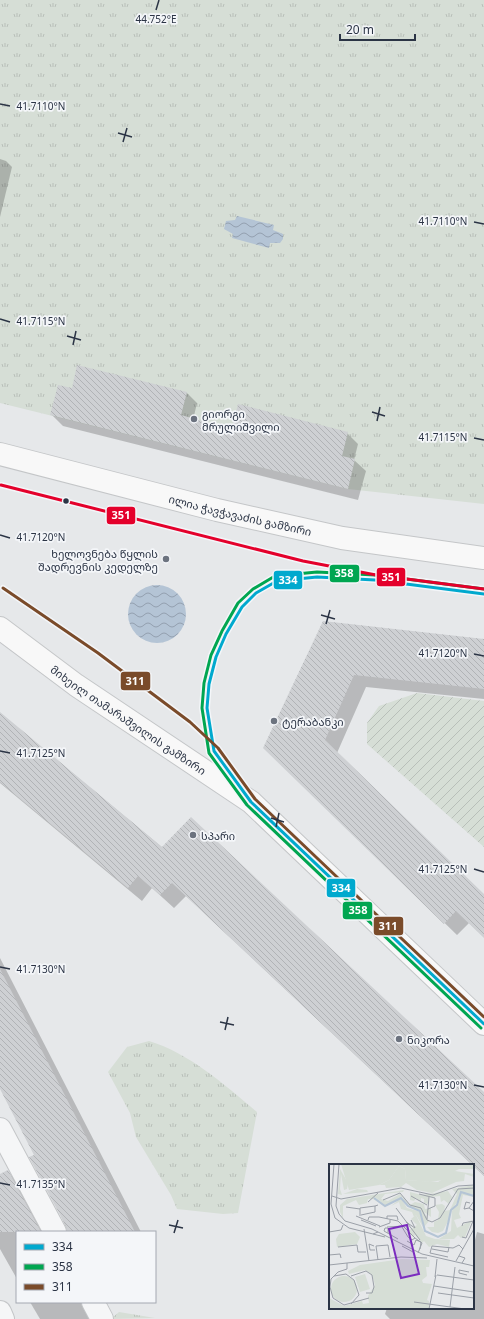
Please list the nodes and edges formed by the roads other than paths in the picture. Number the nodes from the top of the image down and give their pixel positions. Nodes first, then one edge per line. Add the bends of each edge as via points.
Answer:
1 (0, 454) edge
2 (484, 558) edge
3 (0, 628) edge
4 (484, 1024) edge
5 (0, 1130) edge
6 (54, 1231) edge
7 (94, 1303) edge
8 (0, 1312) edge
9 (3, 1319) edge
10 (102, 1319) edge

1 - 2 main road, ილია ჭავჭავაძის გამზირი via 210,508 342,538
3 - 4 main road, მიხეილ თამარაშვილის გამზირი via 76,685 251,802
5 - 6 street
7 - 10 street
8 - 9 street

